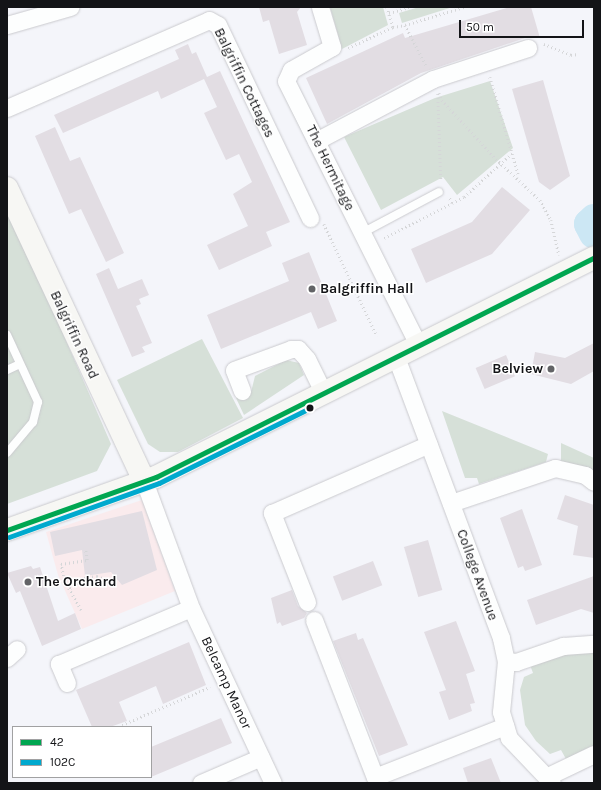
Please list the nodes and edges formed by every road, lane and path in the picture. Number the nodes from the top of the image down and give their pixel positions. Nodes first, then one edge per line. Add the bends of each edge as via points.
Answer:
1 (70, 7) edge
2 (320, 7) edge
3 (387, 7) edge
4 (410, 7) edge
5 (464, 7) edge
6 (388, 13) junction
7 (7, 25) edge
8 (405, 25) junction
9 (393, 27) junction
10 (332, 47) junction
11 (528, 48) joint
12 (578, 54) dead end
13 (485, 62) junction
14 (433, 79) junction
15 (7, 108) edge
16 (316, 141) junction
17 (512, 153) junction
18 (502, 164) junction
19 (520, 178) junction
20 (442, 183) dead end
21 (7, 188) edge
22 (442, 191) joint
23 (452, 203) junction
24 (310, 218) joint
25 (365, 239) junction
26 (594, 258) edge
27 (568, 272) junction
28 (7, 335) edge
29 (377, 336) dead end
30 (418, 345) junction
31 (396, 357) junction
32 (20, 364) junction
33 (7, 370) edge
34 (242, 391) dead end
35 (324, 394) junction
36 (428, 444) junction
37 (7, 453) edge
38 (144, 481) junction
39 (594, 482) edge
40 (451, 503) junction
41 (7, 530) edge
42 (85, 548) dead end
43 (116, 584) dead end
44 (70, 588) junction
45 (306, 602) dead end
46 (191, 608) junction
47 (81, 610) dead end
48 (314, 620) dead end
49 (594, 644) edge
50 (506, 661) junction
51 (224, 681) junction
52 (67, 683) dead end
53 (122, 725) dead end
54 (505, 726) junction
55 (594, 754) edge
56 (261, 758) junction
57 (550, 779) edge
58 (377, 780) edge
59 (201, 783) edge
60 (273, 783) edge

1 - 7 street
2 - 10 street
3 - 6 path
4 - 6 path
5 - 8 path
6 - 9 path
8 - 9 path
8 - 14 path
9 - 10 path via 339,52
10 - 16 street, The Hermitage via 292,70 286,81
11 - 12 path via 541,43 571,55
11 - 13 street
13 - 14 street
13 - 17 path
14 - 16 street
15 - 24 street, Balgriffin Cottages via 209,20 218,25
16 - 25 street, The Hermitage
17 - 18 path
17 - 19 path
18 - 19 path
18 - 20 path via 442,100 438,88 439,177
18 - 23 path
19 - 27 path via 540,200 550,220 557,250
21 - 38 main road, Balgriffin Road
22 - 23 path
22 - 25 lane
23 - 25 path
24 - 29 path via 322,218
25 - 30 street, The Hermitage
26 - 27 main road
27 - 30 main road
28 - 32 lane
30 - 31 main road
31 - 35 main road
31 - 36 street, College Avenue
32 - 33 lane
32 - 37 lane via 38,402 32,422
34 - 35 street via 234,370 291,349 298,349 307,359
35 - 38 main road
36 - 40 street, College Avenue
36 - 45 street via 272,513
38 - 41 main road
38 - 46 street, Belcamp Manor
39 - 40 street via 585,475 555,468
40 - 50 street, College Avenue via 501,638
42 - 44 path via 87,560 61,564
43 - 44 path via 97,576 84,578
44 - 47 path
46 - 51 street, Belcamp Manor
46 - 52 street via 59,664
48 - 58 street
49 - 50 street via 569,645 516,662
50 - 54 street, College Avenue via 500,712
51 - 53 path
51 - 56 street, Belcamp Manor
54 - 57 street, College Avenue via 509,738 526,759
54 - 58 street
55 - 57 street
56 - 59 street
56 - 60 street, Belcamp Manor

